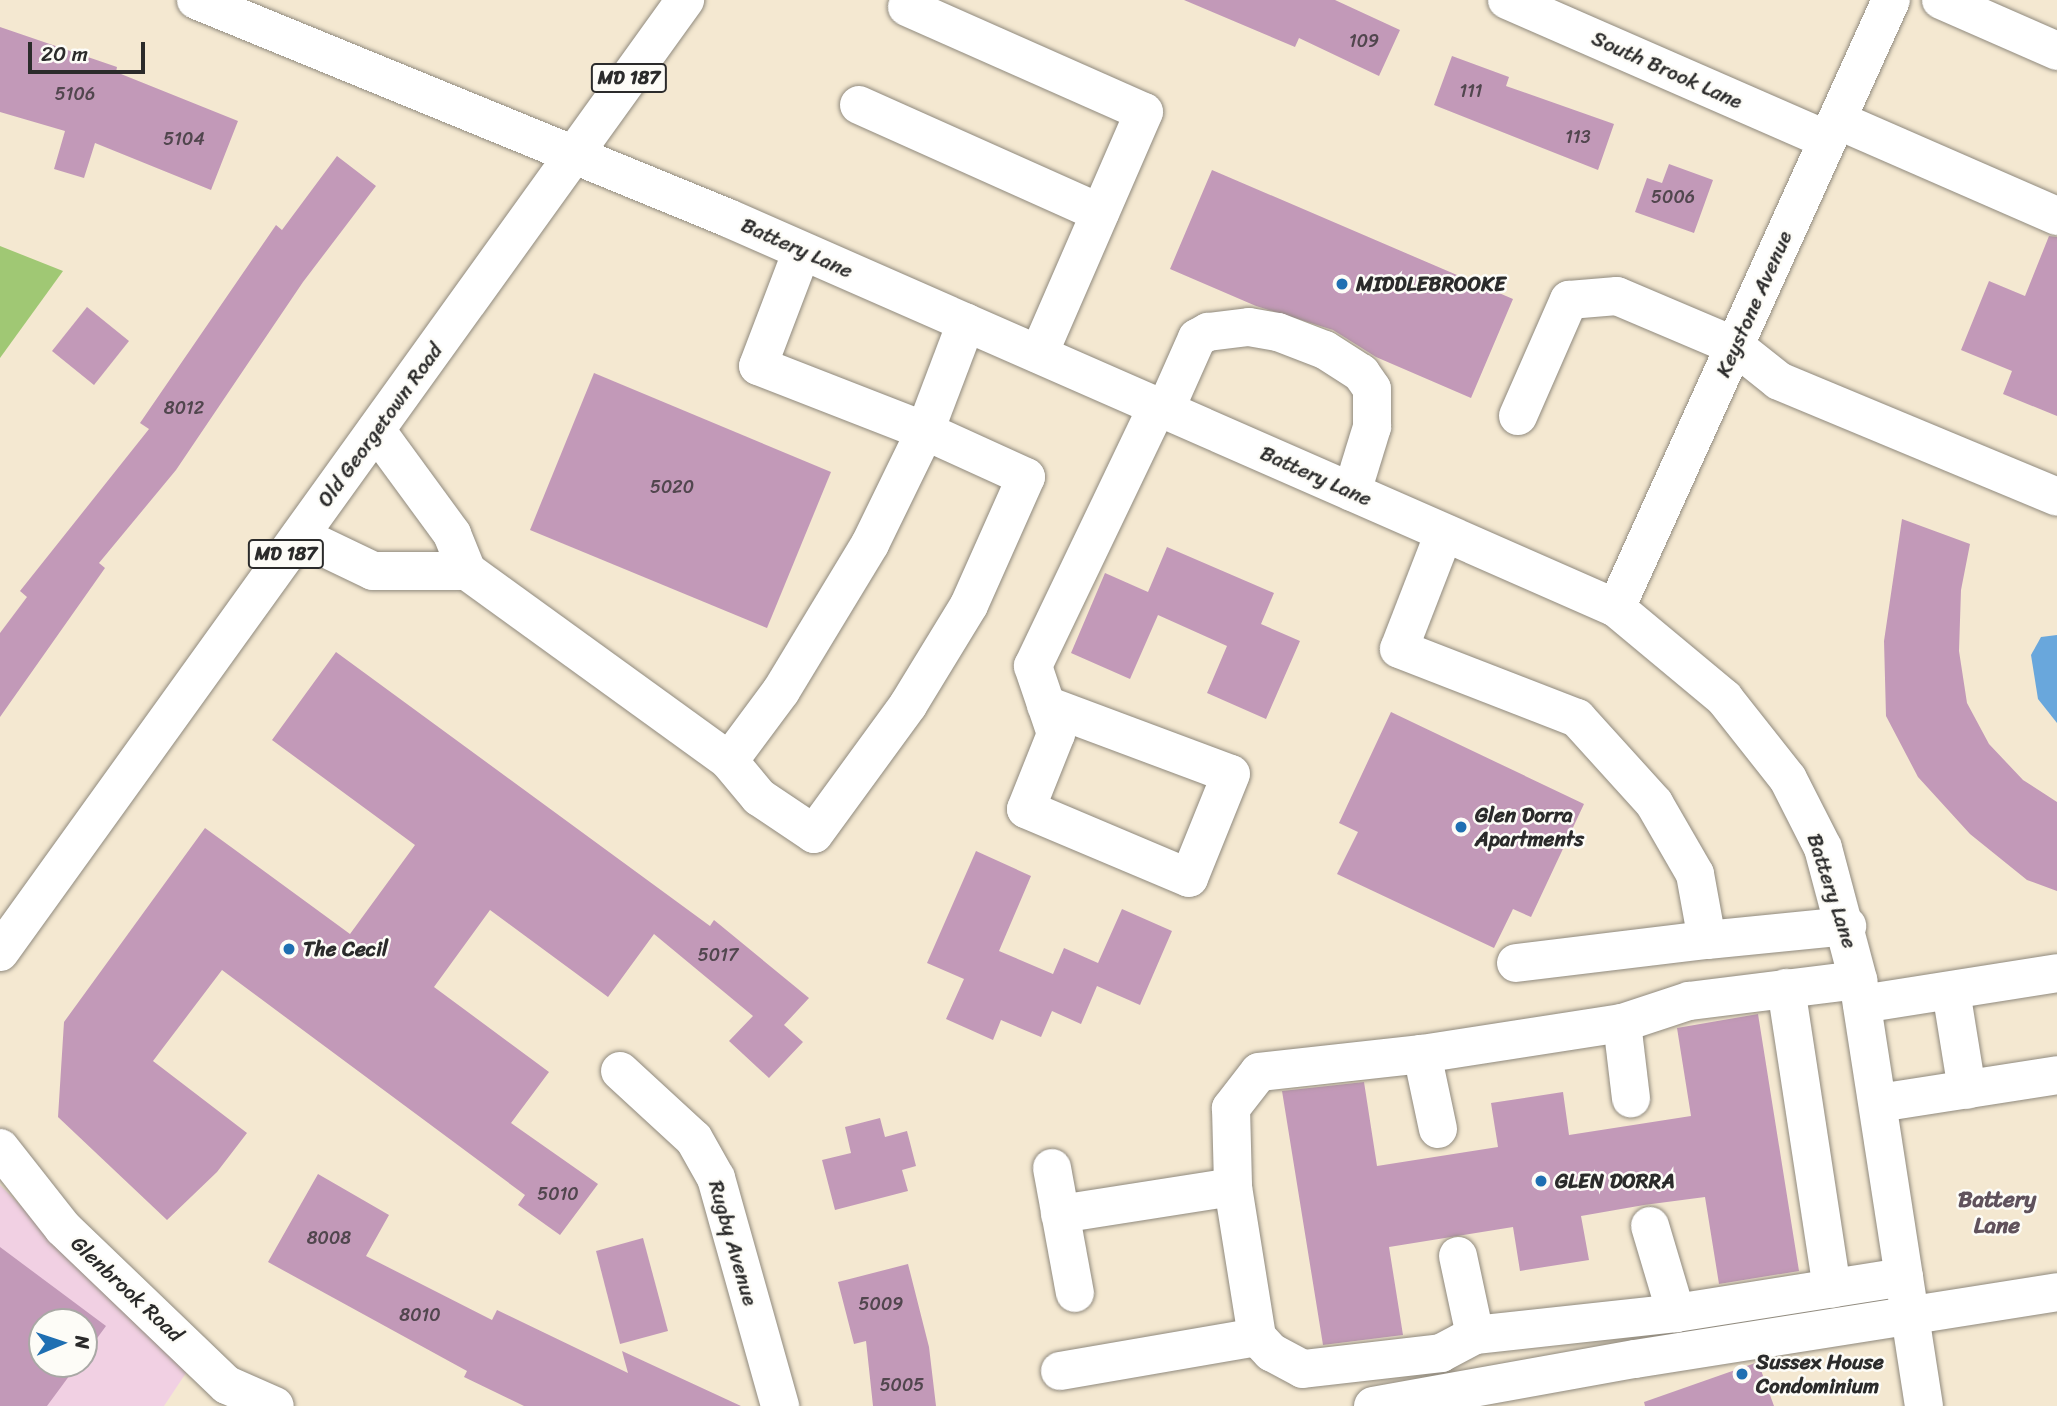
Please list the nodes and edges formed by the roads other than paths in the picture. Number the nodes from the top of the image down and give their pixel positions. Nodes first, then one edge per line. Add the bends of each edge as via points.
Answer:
1 (196, 0) edge
2 (685, 0) edge
3 (1507, 0) edge
4 (1891, 0) edge
5 (1941, 0) edge
6 (907, 7) dead end
7 (2057, 51) edge
8 (859, 105) dead end
9 (1832, 130) junction
10 (573, 157) junction
11 (1100, 213) junction
12 (2057, 216) edge
13 (802, 251) junction
14 (966, 323) junction
15 (1735, 345) junction
16 (1039, 355) junction
17 (1161, 409) junction
18 (1518, 416) dead end
19 (376, 430) junction
20 (925, 431) junction
21 (1352, 492) junction
22 (2057, 497) edge
23 (1444, 533) junction
24 (300, 536) junction
25 (467, 571) junction
26 (1616, 608) junction
27 (1046, 705) junction
28 (729, 761) junction
29 (1847, 926) junction
30 (1707, 940) junction
31 (0, 952) edge
32 (1516, 963) dead end
33 (2057, 973) edge
34 (1786, 988) junction
35 (1951, 990) junction
36 (1860, 992) junction
37 (1622, 1024) junction
38 (1422, 1054) junction
39 (620, 1071) dead end
40 (2057, 1075) edge
41 (1967, 1090) junction
42 (1631, 1098) dead end
43 (1880, 1104) junction
44 (1438, 1129) dead end
45 (0, 1147) edge
46 (1052, 1168) dead end
47 (1233, 1187) junction
48 (1060, 1214) junction
49 (1650, 1226) dead end
50 (1458, 1256) dead end
51 (1904, 1277) junction
52 (1832, 1289) junction
53 (2057, 1292) edge
54 (1075, 1293) dead end
55 (1676, 1313) junction
56 (1910, 1318) junction
57 (1475, 1335) junction
58 (1257, 1337) junction
59 (1060, 1371) dead end
60 (275, 1406) edge
61 (780, 1406) edge
62 (1373, 1406) edge
63 (1924, 1406) edge

1 - 10 street, Battery Lane
2 - 10 street, Old Georgetown Road / MD 187
3 - 9 street, South Brook Lane
4 - 9 street, Keystone Avenue
5 - 7 street
6 - 11 street via 1144,112
8 - 11 street
9 - 12 street, South Brook Lane
9 - 15 street, Keystone Avenue
10 - 13 street, Battery Lane
10 - 19 street, Old Georgetown Road / MD 187
11 - 16 street
13 - 14 street, Battery Lane
13 - 20 street via 758,366
14 - 16 street, Battery Lane
14 - 20 street
15 - 18 street via 1617,296 1569,300
15 - 22 street via 1779,381
15 - 26 street, Keystone Avenue
16 - 17 street, Battery Lane
17 - 21 street, Battery Lane
17 - 21 street via 1197,338 1208,332 1250,327 1279,332 1325,350 1360,373 1372,389 1372,427
17 - 27 street via 1033,666
19 - 24 street, Old Georgetown Road / MD 187
19 - 25 street via 452,534
20 - 28 street via 870,544 781,691
20 - 28 street via 1026,477 969,606 908,705 814,834 759,797
21 - 23 street, Battery Lane
23 - 26 street, Battery Lane
23 - 30 street via 1399,649 1577,718 1654,803 1695,874
24 - 25 street via 373,570
24 - 31 street, Old Georgetown Road / MD 187
25 - 28 street
26 - 29 street, Battery Lane via 1724,698 1788,779 1823,848
27 - 27 street via 1056,734 1026,808 1189,877 1231,774
29 - 30 street
29 - 36 street, Battery Lane
30 - 32 street
33 - 35 street
34 - 36 street
34 - 37 street via 1689,1001
34 - 52 street
35 - 36 street
35 - 41 street
36 - 43 street, Battery Lane
37 - 38 street
37 - 42 street
38 - 44 street
38 - 47 street via 1259,1072 1231,1108
39 - 61 street, Rugby Avenue via 694,1139 716,1178
40 - 41 street
41 - 43 street
43 - 51 street, Battery Lane
45 - 60 street, Glenbrook Road via 63,1228 220,1377
46 - 48 street
47 - 48 street
47 - 58 street
48 - 54 street
49 - 55 street
50 - 57 street
51 - 52 street
51 - 56 street, Battery Lane
52 - 55 street
53 - 56 street
55 - 57 street
56 - 62 street via 1635,1359
56 - 63 street, Battery Lane
57 - 58 street via 1441,1353 1303,1368 1272,1352
58 - 59 street

